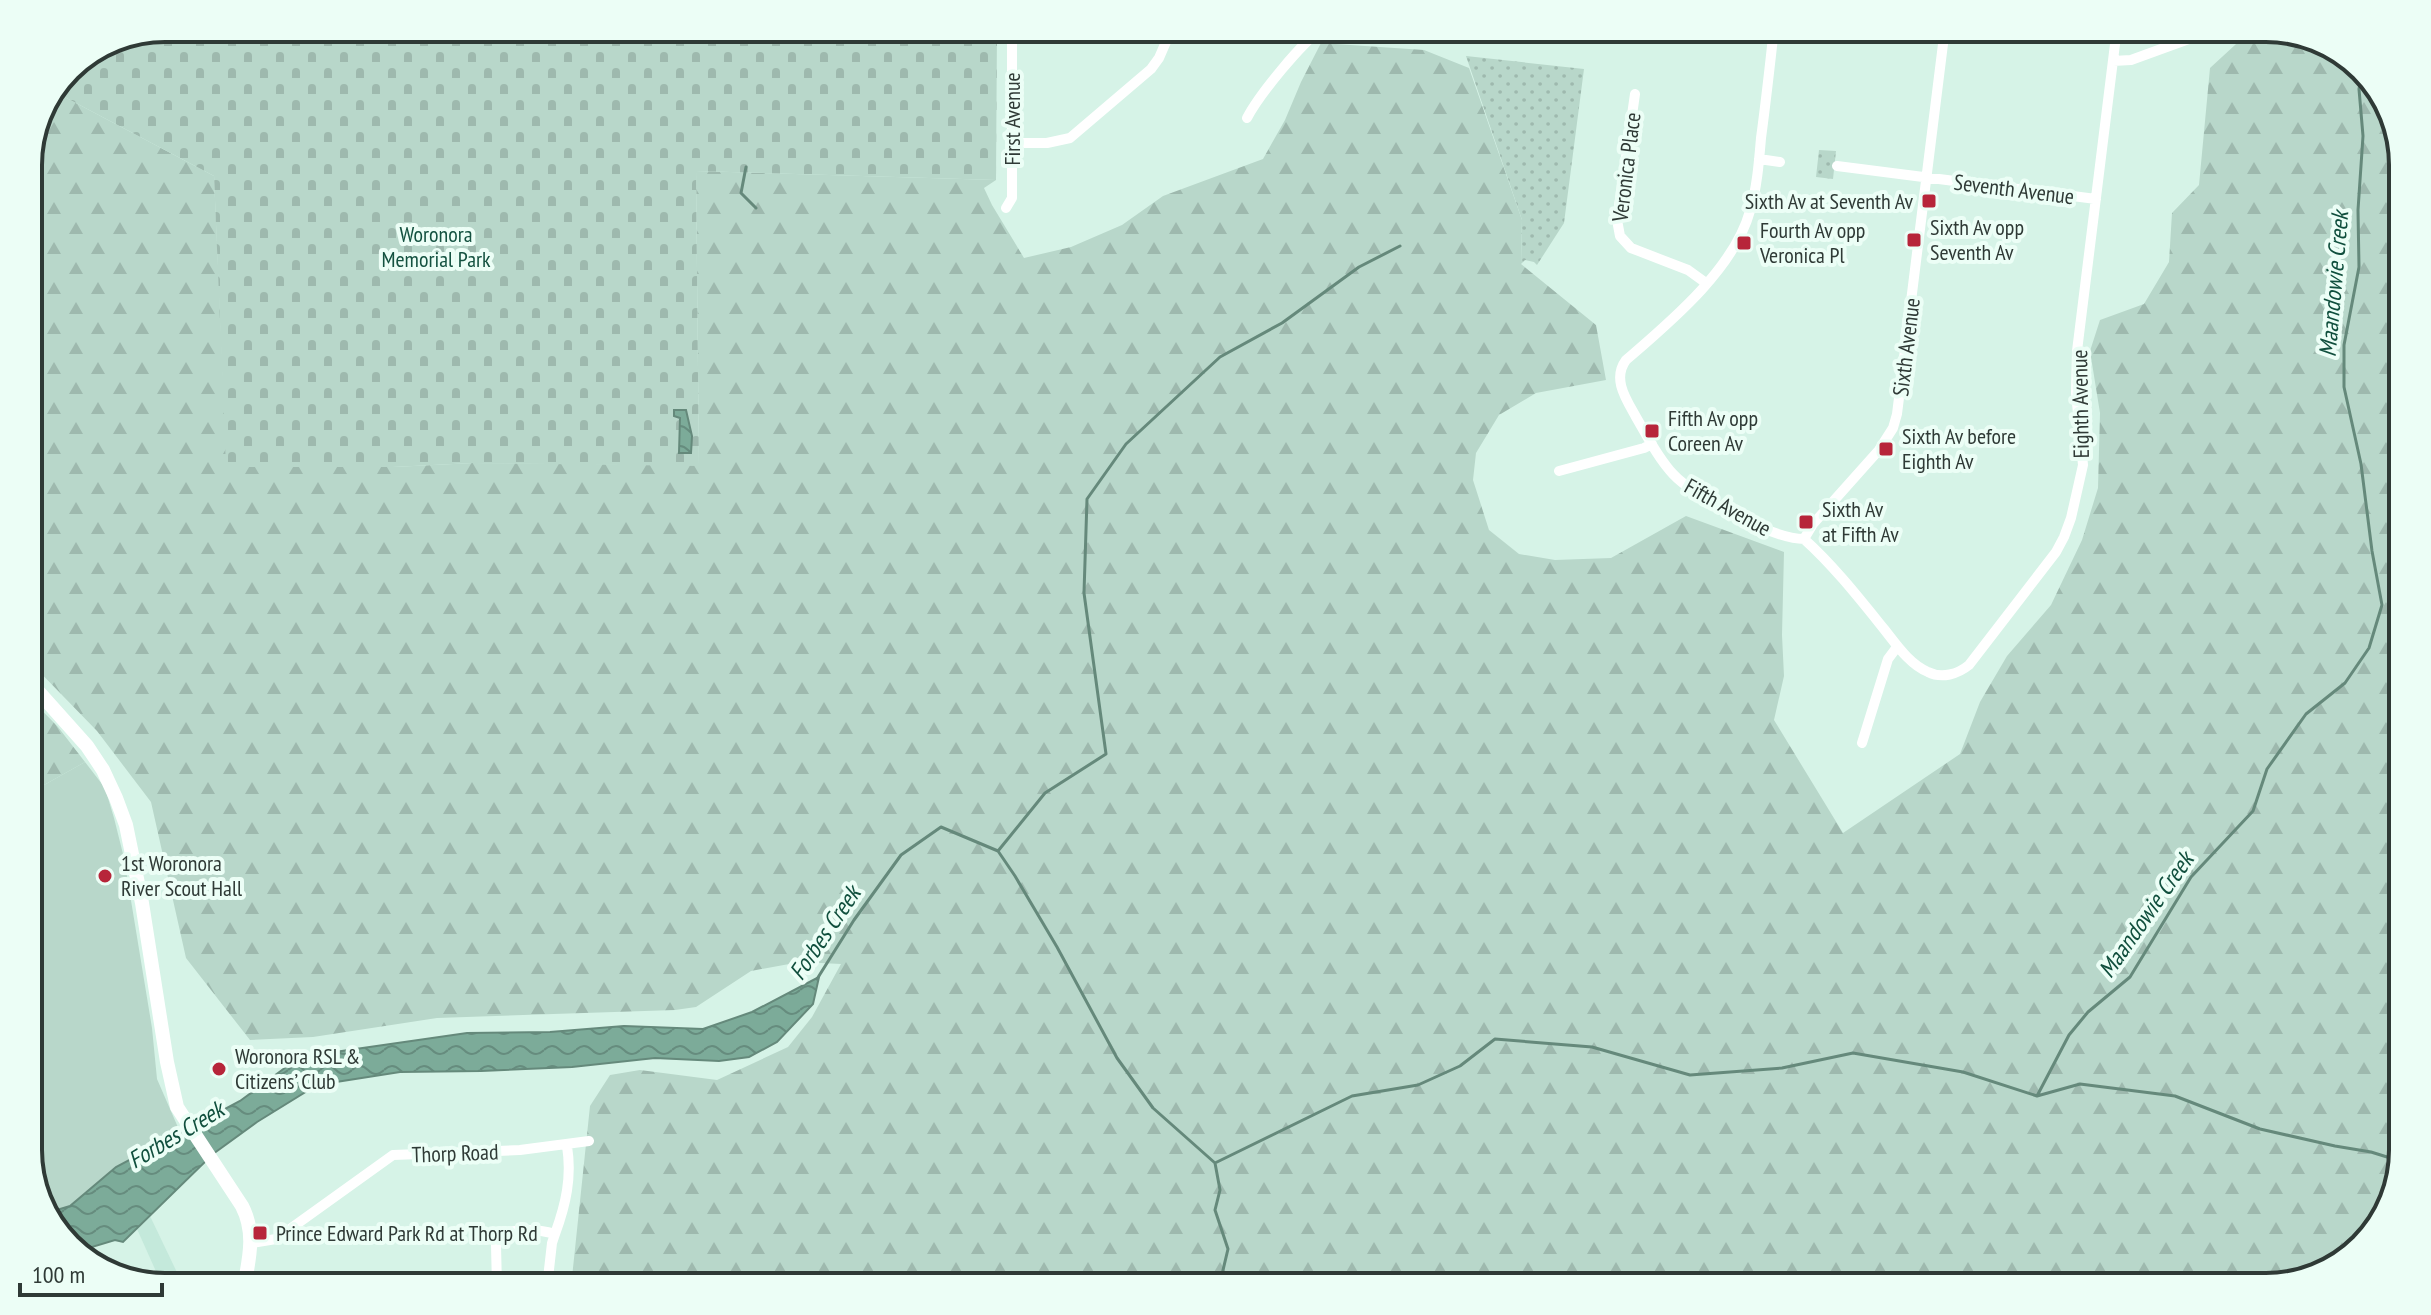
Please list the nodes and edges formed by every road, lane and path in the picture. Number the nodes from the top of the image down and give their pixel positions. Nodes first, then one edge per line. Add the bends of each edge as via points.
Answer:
1 (1012, 42) edge
2 (1166, 42) edge
3 (1306, 42) edge
4 (1772, 42) edge
5 (1943, 42) edge
6 (2115, 42) edge
7 (2180, 42) edge
8 (2113, 61) junction
9 (1635, 94) dead end
10 (1247, 118) dead end
11 (1012, 143) junction
12 (1759, 159) junction
13 (1780, 162) dead end
14 (1837, 166) dead end
15 (1926, 178) junction
16 (2096, 199) junction
17 (1013, 202) dead end
18 (1706, 283) junction
19 (1652, 444) junction
20 (1559, 471) dead end
21 (1804, 539) junction
22 (1897, 647) junction
23 (42, 696) edge
24 (1862, 743) dead end
25 (589, 1141) dead end
26 (567, 1146) junction
27 (555, 1234) junction
28 (474, 1235) dead end
29 (498, 1238) junction
30 (252, 1243) junction
31 (247, 1273) edge
32 (497, 1273) edge
33 (549, 1273) edge

1 - 11 street, First Avenue
2 - 11 street via 1151,69 1079,132 1059,142
3 - 10 street
4 - 12 street
5 - 15 street, Sixth Avenue
6 - 8 street, Eighth Avenue
7 - 8 street
8 - 16 street, Eighth Avenue
9 - 18 street, Veronica Place via 1617,220 1620,236 1631,248 1688,270
11 - 17 street, First Avenue
12 - 13 street
12 - 18 street via 1743,231
14 - 15 street, Seventh Avenue
15 - 16 street, Seventh Avenue
15 - 21 street, Sixth Avenue via 1893,428
16 - 22 street, Eighth Avenue via 2076,371 2083,465 2064,537 1962,670 1935,675
18 - 19 street, Fifth Avenue via 1681,313 1626,360 1619,373 1627,401
19 - 20 street
19 - 21 street, Fifth Avenue via 1689,488 1767,531
21 - 22 street, Eighth Avenue
22 - 24 street via 1888,659
23 - 30 street via 87,746 122,813 174,1097 244,1211
25 - 26 street, Thorp Road
26 - 27 street via 568,1184
26 - 30 street, Thorp Road via 393,1155 276,1239
27 - 29 street via 534,1230
27 - 33 street
28 - 29 street
29 - 32 street
30 - 31 street

